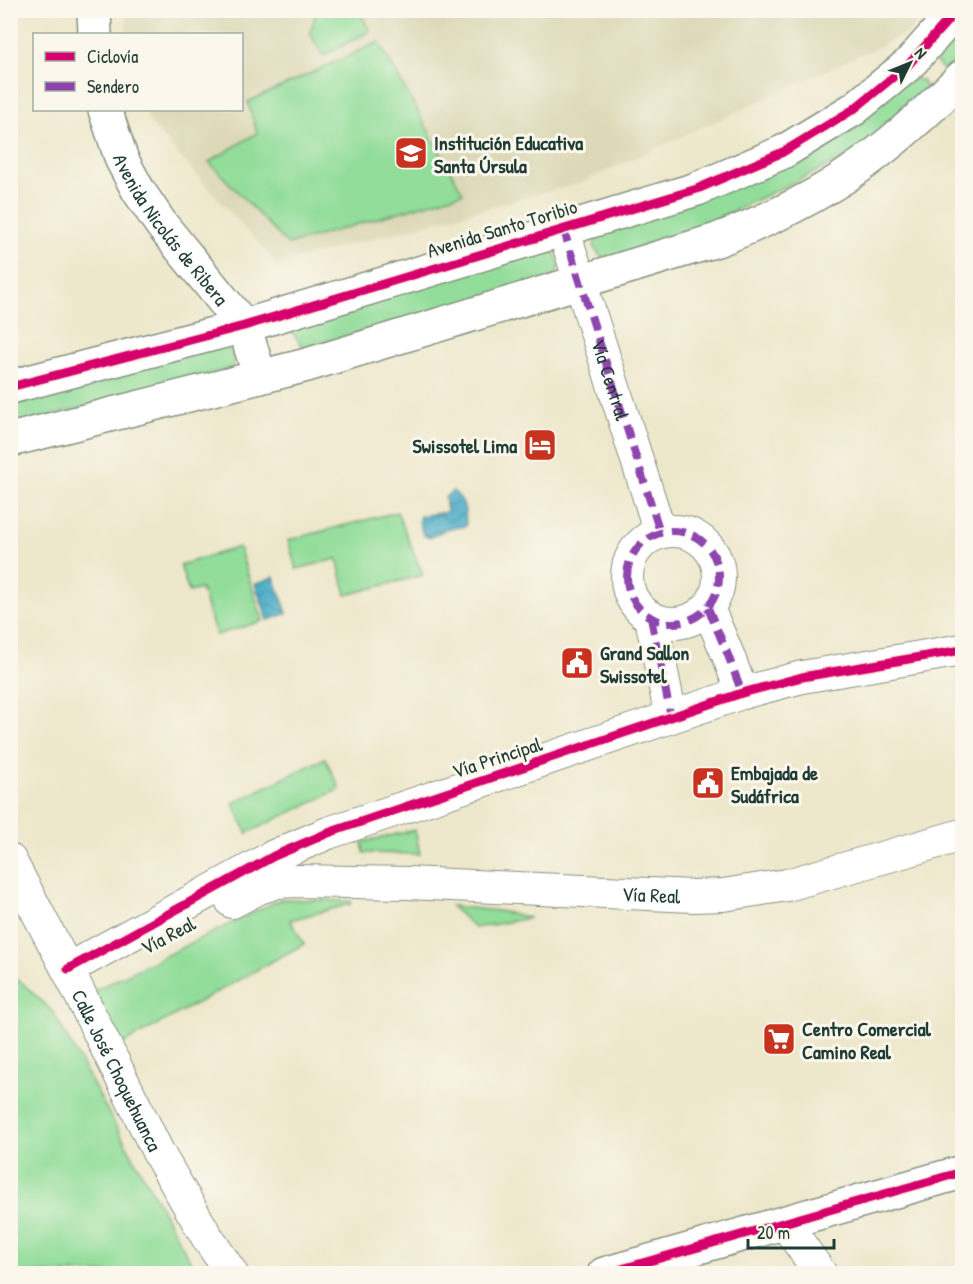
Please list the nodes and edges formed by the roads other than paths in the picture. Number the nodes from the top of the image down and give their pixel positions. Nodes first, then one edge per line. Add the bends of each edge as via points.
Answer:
1 (94, 10) edge
2 (957, 10) edge
3 (95, 33) edge
4 (909, 64) junction
5 (954, 86) edge
6 (105, 111) edge
7 (563, 228) junction
8 (581, 280) junction
9 (244, 326) junction
10 (260, 377) junction
11 (10, 387) edge
12 (10, 440) edge
13 (660, 532) junction
14 (708, 608) junction
15 (651, 618) junction
16 (963, 650) edge
17 (742, 693) junction
18 (671, 717) junction
19 (328, 833) junction
20 (963, 835) edge
21 (10, 860) edge
22 (333, 883) junction
23 (71, 976) junction
24 (963, 1172) edge
25 (785, 1223) junction
26 (232, 1274) edge
27 (604, 1274) edge
28 (821, 1274) edge

1 - 3 street
2 - 4 street, Avenida Santo Toribio
4 - 5 street via 922,66
4 - 7 street, Avenida Santo Toribio via 854,109 783,152 697,189
5 - 8 street via 891,142 831,186 766,220 717,240
6 - 9 street, Avenida Nicolás de Ribera via 138,190
7 - 8 street, Vía Central
7 - 9 street, Avenida Santo Toribio
8 - 10 street
8 - 13 street, Vía Central
9 - 10 street, Avenida Nicolás de Ribera
9 - 11 street, Avenida Santo Toribio
10 - 12 street
13 - 14 street via 689,533 712,552 719,580
13 - 15 street via 634,550 626,579 630,595
14 - 15 street via 682,623
14 - 17 street
15 - 18 street
16 - 17 street, Vía Principal via 802,677
17 - 18 street, Vía Principal
18 - 19 street, Vía Principal
19 - 22 street via 318,843 313,860 319,872
19 - 23 street, Vía Principal via 274,856
20 - 22 street, Vía Real via 787,885 723,895
21 - 23 street, Calle José Choquehuanca
22 - 23 street, Vía Real via 277,882 259,888
23 - 26 street, Calle José Choquehuanca via 159,1154
24 - 25 street
25 - 27 street
25 - 28 street

